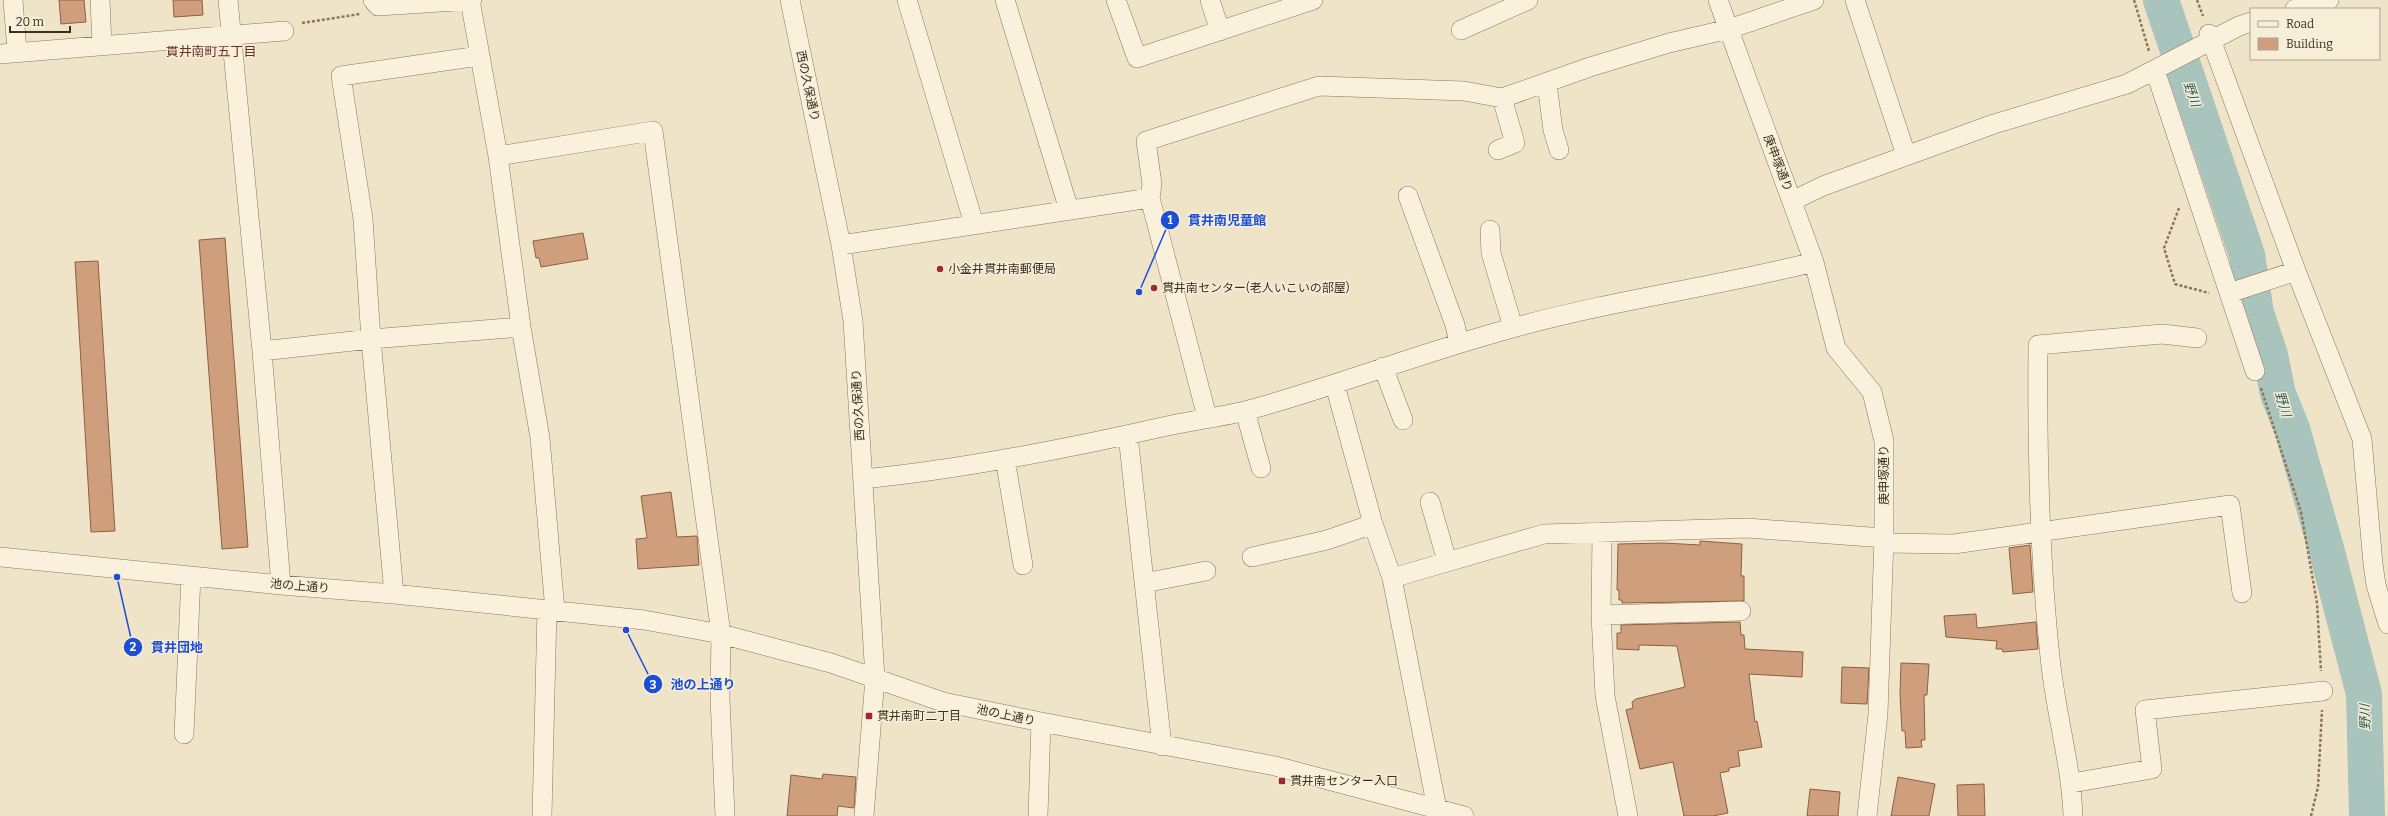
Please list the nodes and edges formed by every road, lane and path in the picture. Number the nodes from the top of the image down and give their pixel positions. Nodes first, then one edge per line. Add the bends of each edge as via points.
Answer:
1 (13, 0) edge
2 (100, 0) edge
3 (228, 0) edge
4 (471, 0) edge
5 (790, 0) edge
6 (907, 0) edge
7 (1005, 0) edge
8 (1116, 0) edge
9 (1210, 0) edge
10 (1528, 0) edge
11 (1718, 0) edge
12 (1814, 0) edge
13 (1855, 0) edge
14 (2134, 0) edge
15 (2329, 0) edge
16 (1303, 2) edge
17 (375, 3) edge
18 (2299, 8) edge
19 (2250, 22) edge
20 (1729, 29) junction
21 (1220, 30) junction
22 (1461, 30) dead end
23 (284, 31) joint
24 (232, 36) junction
25 (2210, 36) junction
26 (102, 45) junction
27 (9, 52) edge
28 (479, 56) junction
29 (2155, 70) junction
30 (1547, 84) junction
31 (1502, 98) junction
32 (1498, 150) dead end
33 (1559, 150) dead end
34 (1906, 154) junction
35 (498, 156) junction
36 (1408, 196) dead end
37 (1150, 198) junction
38 (1792, 201) junction
39 (2180, 206) dead end
40 (1069, 210) junction
41 (974, 224) junction
42 (1490, 230) dead end
43 (841, 244) junction
44 (1814, 262) junction
45 (2296, 271) junction
46 (2230, 296) junction
47 (521, 327) junction
48 (1513, 327) junction
49 (2197, 338) dead end
50 (371, 339) junction
51 (1459, 343) junction
52 (262, 351) junction
53 (1383, 367) junction
54 (2255, 371) joint
55 (1335, 385) junction
56 (1245, 411) junction
57 (1207, 417) junction
58 (1403, 420) dead end
59 (1128, 435) junction
60 (1005, 459) junction
61 (1260, 468) dead end
62 (863, 479) junction
63 (1430, 502) dead end
64 (1373, 524) junction
65 (1602, 532) junction
66 (2041, 532) junction
67 (1884, 540) junction
68 (1252, 556) dead end
69 (0, 557) edge
70 (1447, 561) junction
71 (1023, 565) dead end
72 (1206, 571) dead end
73 (191, 576) junction
74 (1392, 578) junction
75 (1144, 583) junction
76 (281, 585) junction
77 (2242, 593) dead end
78 (394, 594) junction
79 (551, 610) junction
80 (1741, 610) dead end
81 (1601, 615) junction
82 (2388, 624) edge
83 (721, 634) junction
84 (875, 678) junction
85 (2322, 691) junction
86 (1041, 722) junction
87 (184, 734) dead end
88 (1162, 746) junction
89 (2072, 783) junction
90 (1437, 809) junction
91 (542, 816) edge
92 (725, 816) edge
93 (864, 816) edge
94 (1038, 816) edge
95 (1464, 816) edge
96 (1628, 816) edge
97 (1867, 816) edge
98 (2073, 816) edge
99 (2310, 816) edge

1 - 27 street
2 - 26 street
3 - 24 street
4 - 17 street
4 - 28 street
5 - 43 street, 西の久保通り
6 - 41 street
7 - 40 street
8 - 21 street via 1137,58
9 - 21 street
10 - 22 street
11 - 20 street, 庚申塚通り
12 - 20 street
13 - 34 street
14 - 29 path
15 - 18 street
16 - 21 street
17 - 23 path via 368,12 290,25
19 - 25 street
20 - 30 street via 1669,43 1590,67
20 - 38 street, 庚申塚通り
23 - 24 street
24 - 26 street
24 - 52 street
25 - 29 street
25 - 45 street
26 - 27 street
28 - 35 street
28 - 50 street via 341,76 363,218
29 - 34 street via 2127,84 1994,124
29 - 46 street
30 - 31 street
30 - 33 street via 1553,130
31 - 32 street via 1515,143
31 - 37 street via 1464,91 1319,86 1146,141 1152,184
34 - 38 street via 1823,186
35 - 47 street
35 - 83 street via 653,131
36 - 51 street via 1455,325
37 - 40 street
37 - 57 street
38 - 44 street, 庚申塚通り
39 - 46 path via 2164,248 2175,284
40 - 41 street
41 - 43 street
42 - 48 street via 1491,254
43 - 62 street, 西の久保通り via 853,321
44 - 48 street via 1750,278 1618,303
44 - 67 street, 庚申塚通り via 1836,348 1872,392 1884,441
45 - 46 street
45 - 82 street via 2362,439 2373,564 2376,585
46 - 54 street
47 - 50 street
47 - 79 street via 540,438
48 - 51 street
49 - 66 street via 2162,334 2038,344 2037,416
50 - 52 street
50 - 78 street
51 - 53 street
52 - 76 street
53 - 55 street
53 - 58 street
54 - 85 path via 2301,512 2317,604
55 - 56 street
55 - 64 street
56 - 57 street
56 - 61 street
57 - 59 street
59 - 60 street
59 - 75 street
60 - 62 street via 938,472
60 - 71 street
62 - 84 street, 西の久保通り
63 - 70 street
64 - 68 street via 1327,540
64 - 74 street
65 - 67 street via 1747,528
65 - 70 street via 1544,534
65 - 81 street
66 - 67 street via 1954,544
66 - 77 street via 2230,505
66 - 89 street via 2050,658
67 - 97 street, 庚申塚通り via 1878,714
69 - 73 street, 池の上通り
70 - 74 street
72 - 75 street
73 - 76 street, 池の上通り
73 - 87 street
74 - 90 street
75 - 88 street
76 - 78 street, 池の上通り
78 - 79 street, 池の上通り
79 - 83 street, 池の上通り via 644,620
79 - 91 street
80 - 81 street
81 - 96 street via 1605,696
83 - 84 street, 池の上通り
83 - 92 street via 720,698
84 - 86 street, 池の上通り via 943,702
84 - 93 street, 西の久保通り
85 - 89 street via 2145,710 2152,769
85 - 99 path via 2318,787
86 - 88 street, 池の上通り
86 - 94 street
88 - 90 street, 池の上通り via 1275,766
89 - 98 street
90 - 95 street, 池の上通り

